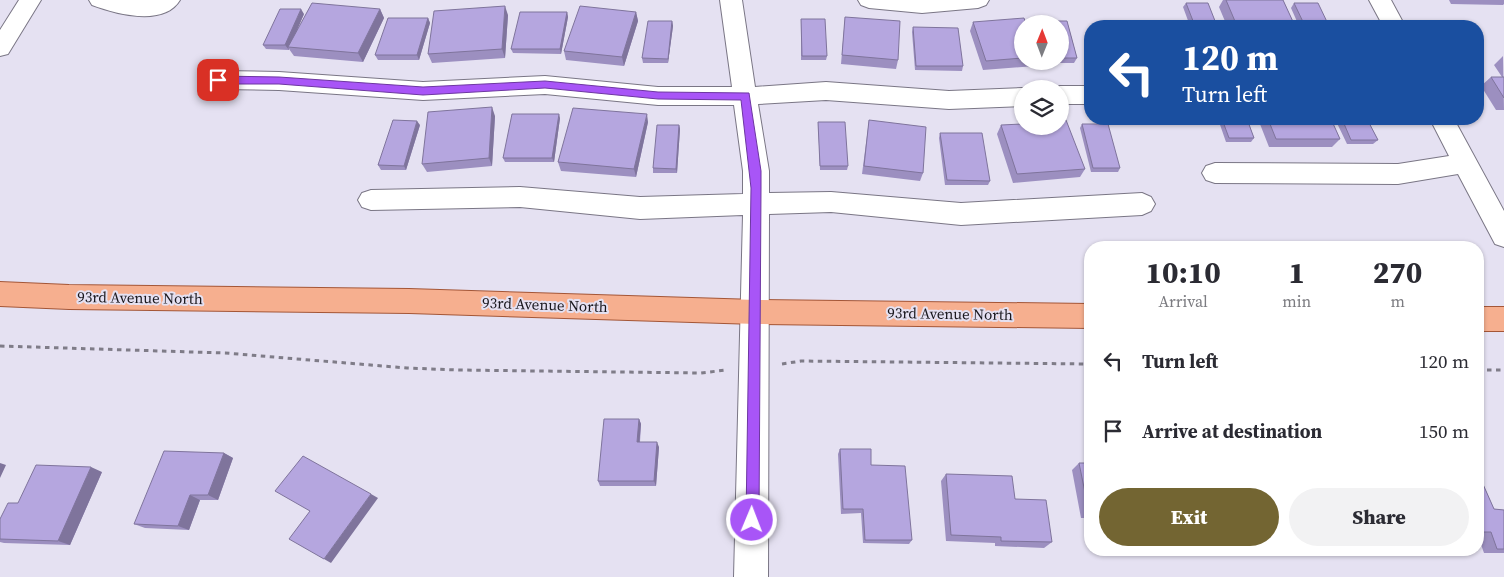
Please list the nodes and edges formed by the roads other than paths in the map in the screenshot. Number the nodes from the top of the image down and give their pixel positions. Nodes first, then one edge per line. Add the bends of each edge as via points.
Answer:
1 (30, 0) edge
2 (100, 0) edge
3 (169, 0) edge
4 (730, 0) edge
5 (869, 0) edge
6 (978, 0) edge
7 (1380, 0) edge
8 (1391, 20) edge
9 (0, 48) edge
10 (218, 80) dead end
11 (1069, 95) edge
12 (1084, 95) edge
13 (746, 96) junction
14 (1014, 97) edge
15 (1445, 125) edge
16 (1466, 163) junction
17 (1215, 173) dead end
18 (371, 200) dead end
19 (756, 204) junction
20 (1142, 204) dead end
21 (1504, 236) edge
22 (0, 294) edge
23 (756, 312) junction
24 (1084, 316) edge
25 (1484, 319) edge
26 (1504, 319) edge
27 (751, 577) edge

1 - 9 street
2 - 3 street via 123,9 141,10 158,7
4 - 13 street
5 - 6 street via 922,4
7 - 8 street
10 - 13 street via 423,91 545,85 658,96
11 - 12 street
13 - 14 street via 826,91 949,100
13 - 19 street via 756,171
15 - 16 street
16 - 17 street via 1398,174
16 - 21 street
18 - 19 street via 520,197 640,208
19 - 20 street via 831,202 961,214
19 - 23 street
22 - 23 main road, 93rd Avenue North via 409,301
23 - 24 main road, 93rd Avenue North
23 - 27 street
25 - 26 main road

